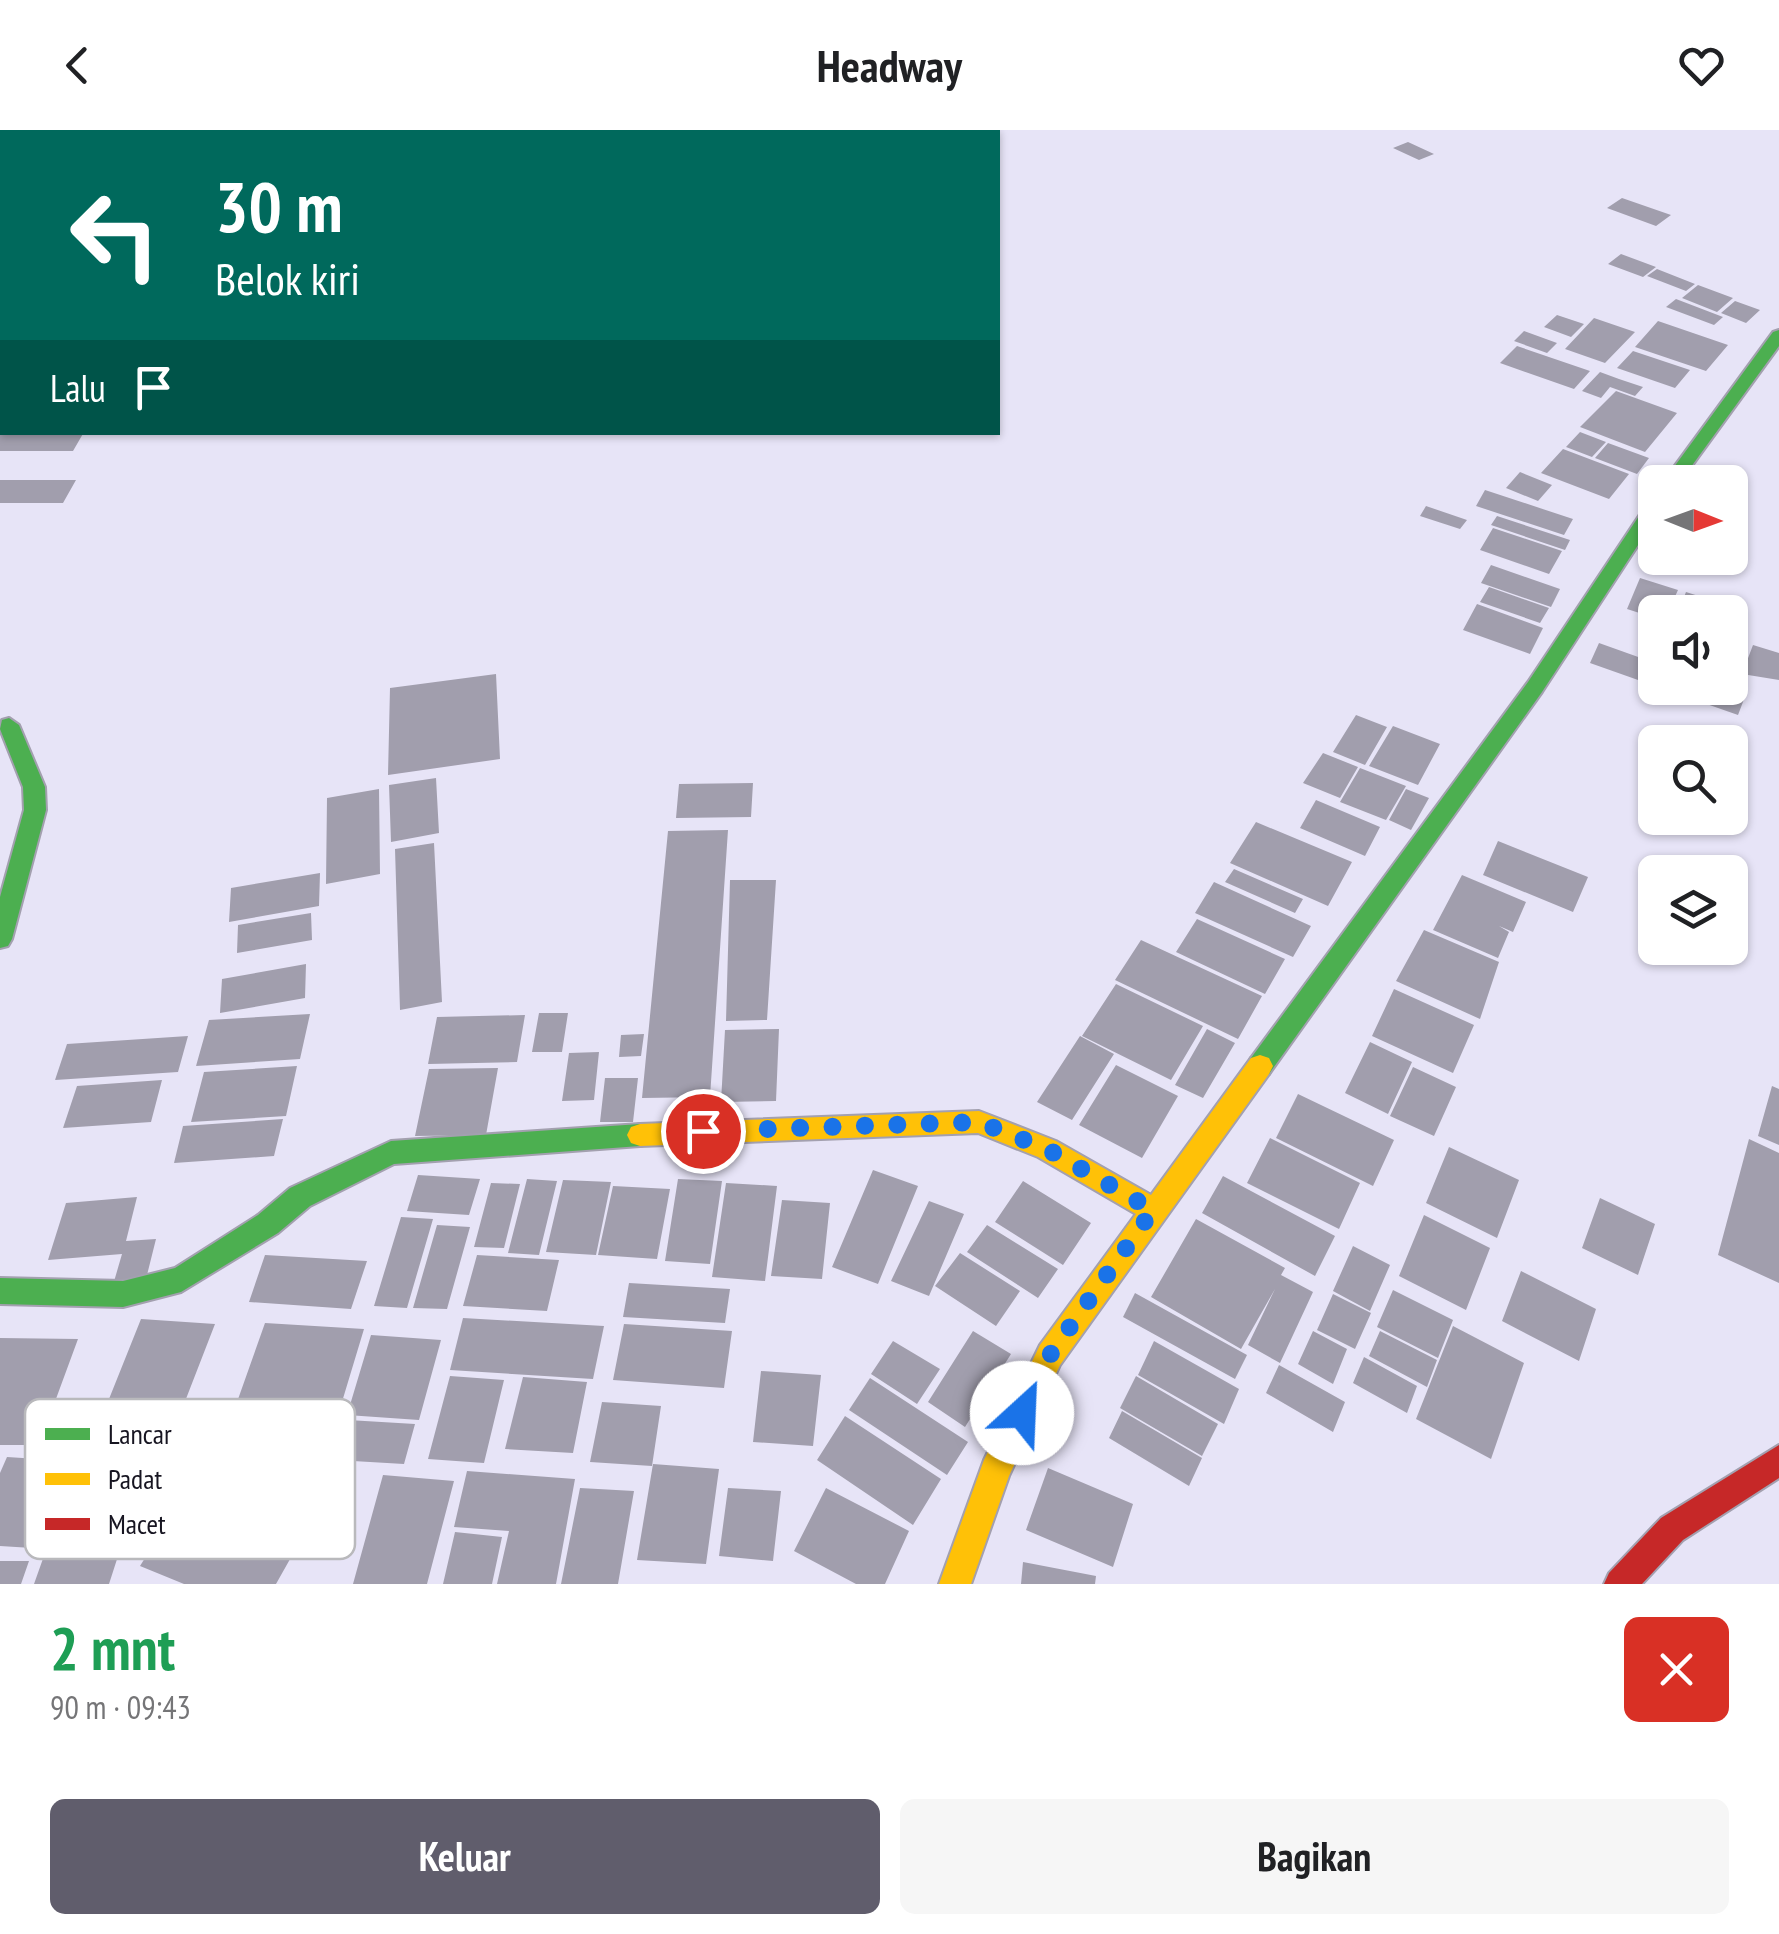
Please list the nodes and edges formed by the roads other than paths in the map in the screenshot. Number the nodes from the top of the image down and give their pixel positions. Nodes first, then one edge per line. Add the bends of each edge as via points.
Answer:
1 (1779, 336) edge
2 (1683, 465) edge
3 (1638, 531) edge
4 (9, 725) dead end
5 (0, 939) edge
6 (1153, 1210) junction
7 (0, 1290) edge
8 (1779, 1460) edge
9 (955, 1584) edge
10 (1620, 1584) edge

1 - 2 street
3 - 6 street via 1536,687
4 - 5 street via 34,787 35,810
6 - 7 street via 1047,1149 979,1122 736,1128 459,1146 391,1153 362,1166 300,1197 182,1279 122,1294
6 - 9 street via 1050,1355 995,1472
8 - 10 street via 1714,1497 1641,1553

